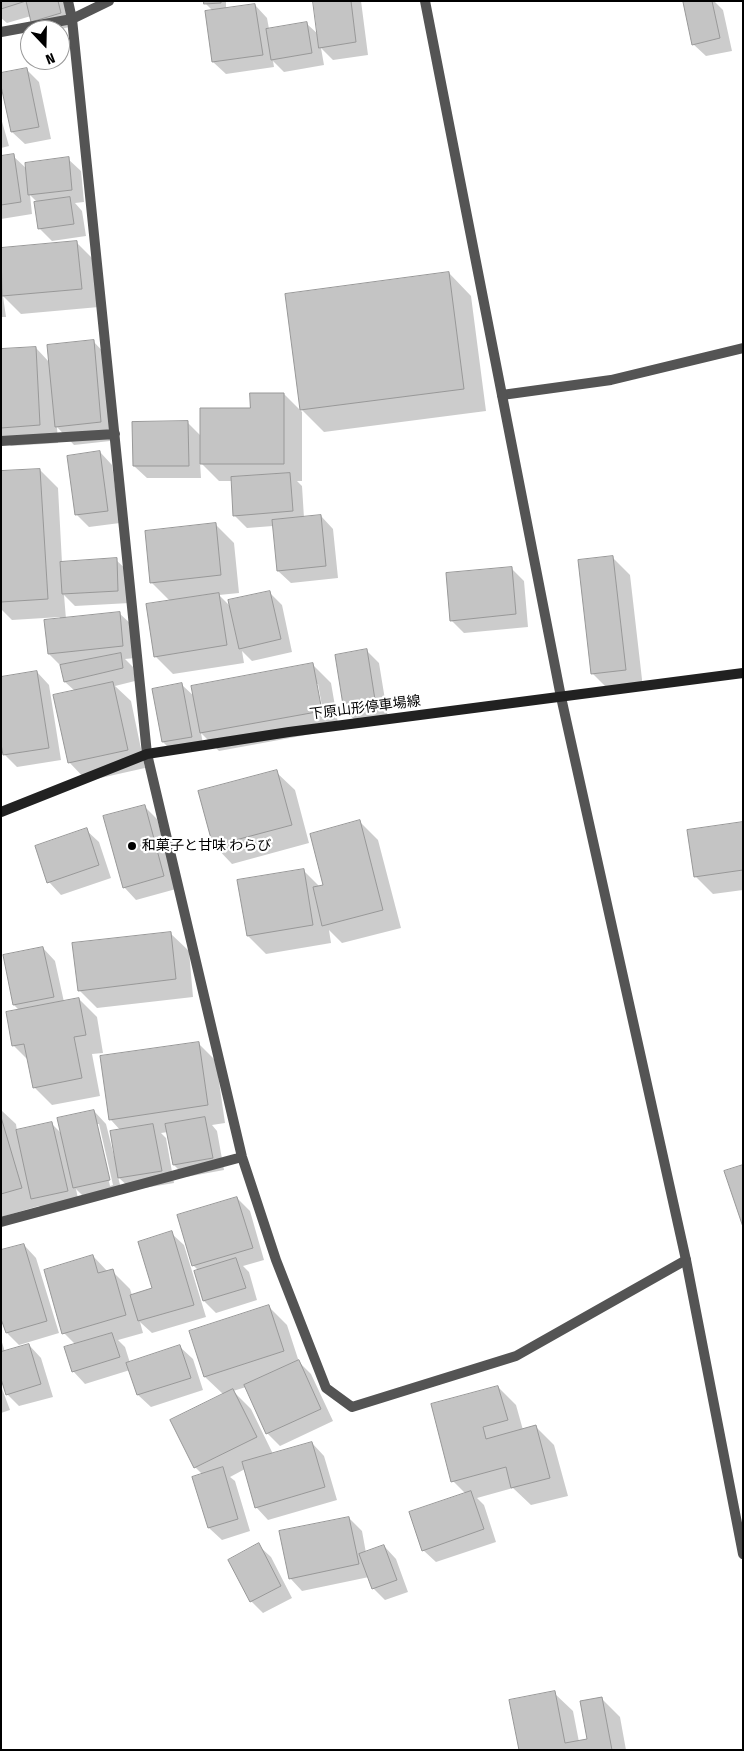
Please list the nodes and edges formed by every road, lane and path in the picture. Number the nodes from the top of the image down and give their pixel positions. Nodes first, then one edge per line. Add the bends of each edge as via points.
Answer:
1 (68, 1) edge
2 (109, 1) edge
3 (425, 1) edge
4 (72, 19) junction
5 (1, 32) edge
6 (743, 348) edge
7 (502, 395) junction
8 (115, 434) junction
9 (1, 441) edge
10 (743, 673) edge
11 (561, 697) junction
12 (147, 754) junction
13 (1, 812) edge
14 (242, 1158) junction
15 (1, 1222) edge
16 (686, 1260) junction
17 (743, 1554) edge

1 - 4 street
2 - 4 street
3 - 7 street
4 - 5 street
4 - 8 street
6 - 7 street via 611,380
7 - 11 street
8 - 9 street
8 - 12 street
10 - 11 main road, 下原山形停車場線
11 - 12 main road, 下原山形停車場線
11 - 16 street
12 - 13 main road, 下原山形停車場線
12 - 14 street
14 - 15 street
14 - 16 street via 276,1260 326,1388 352,1407 516,1356
16 - 17 street

